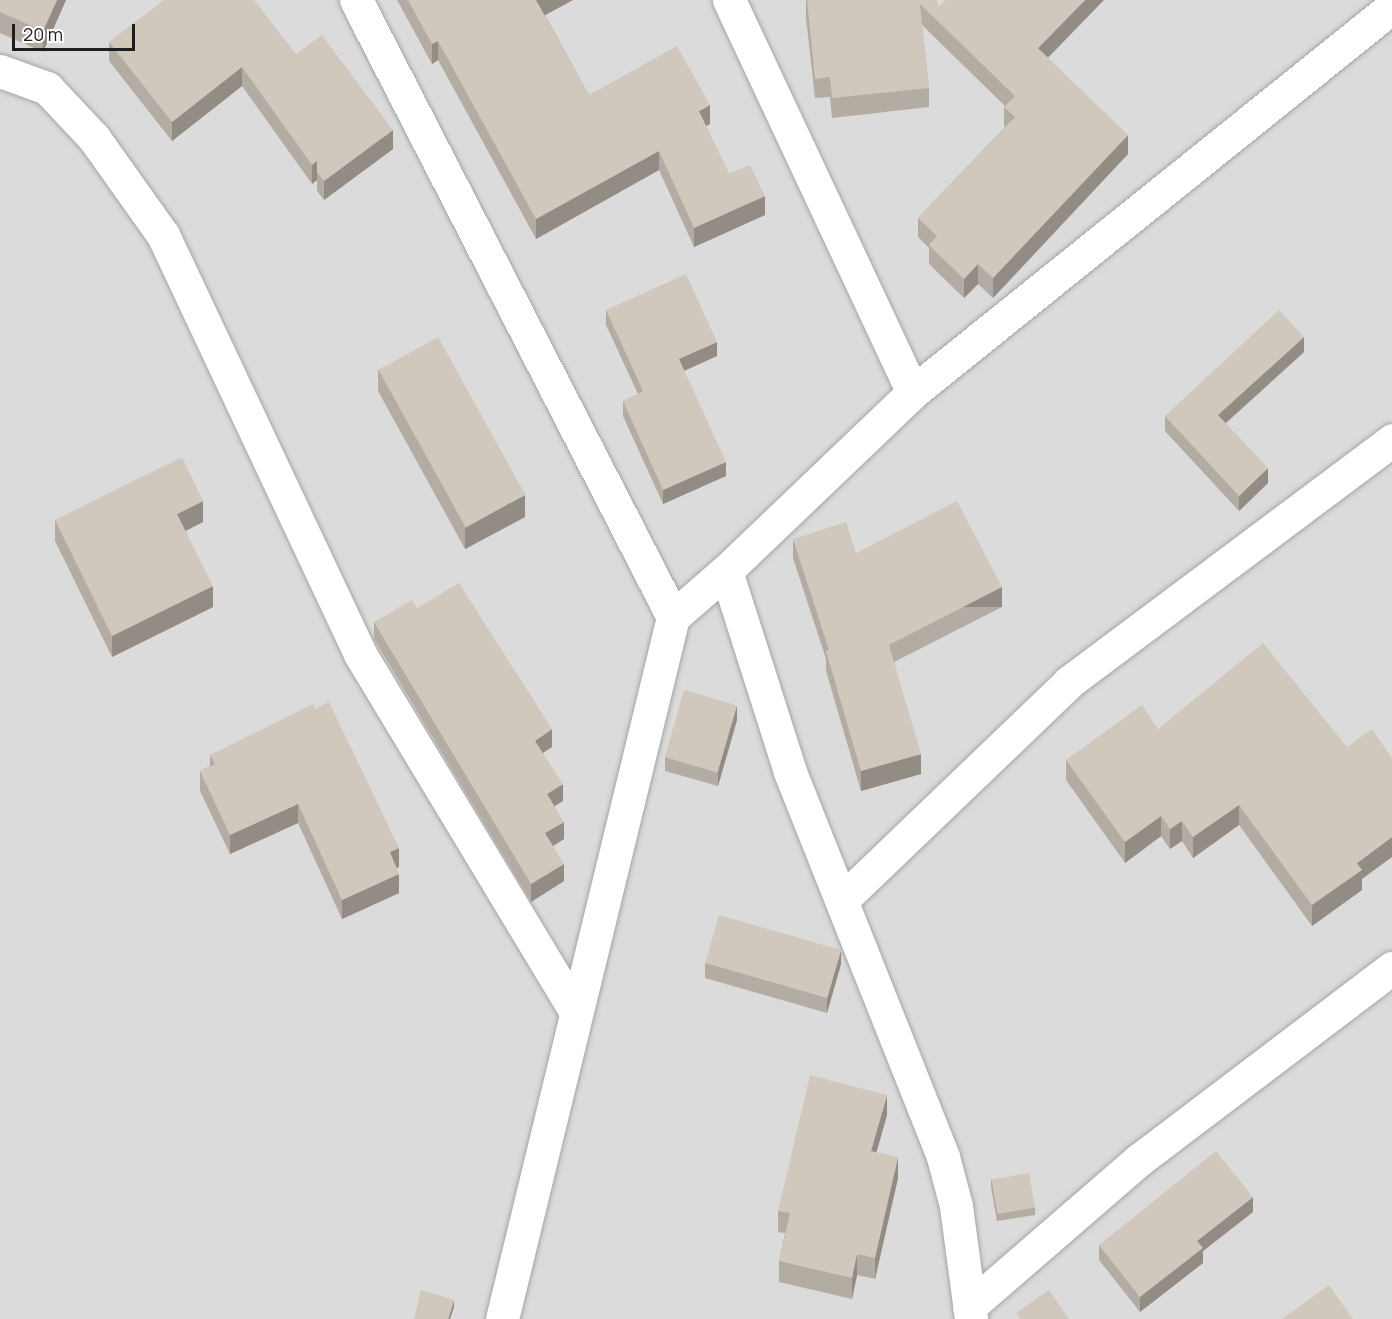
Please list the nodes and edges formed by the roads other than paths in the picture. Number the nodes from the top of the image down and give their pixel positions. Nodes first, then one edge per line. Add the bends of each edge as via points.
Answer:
1 (356, 0) edge
2 (729, 0) edge
3 (1392, 7) edge
4 (0, 71) edge
5 (913, 392) junction
6 (1392, 440) edge
7 (726, 572) junction
8 (673, 617) junction
9 (842, 900) junction
10 (1392, 968) edge
11 (575, 1010) junction
12 (970, 1313) edge
13 (502, 1319) edge

1 - 8 street
2 - 5 street
3 - 5 street
4 - 11 street via 47,88 94,138 163,235 360,654
5 - 7 street
6 - 9 street via 1069,682
7 - 8 street
7 - 9 street via 790,772
8 - 11 street
9 - 12 street via 943,1157 956,1206
10 - 12 street via 1139,1160
11 - 13 street

